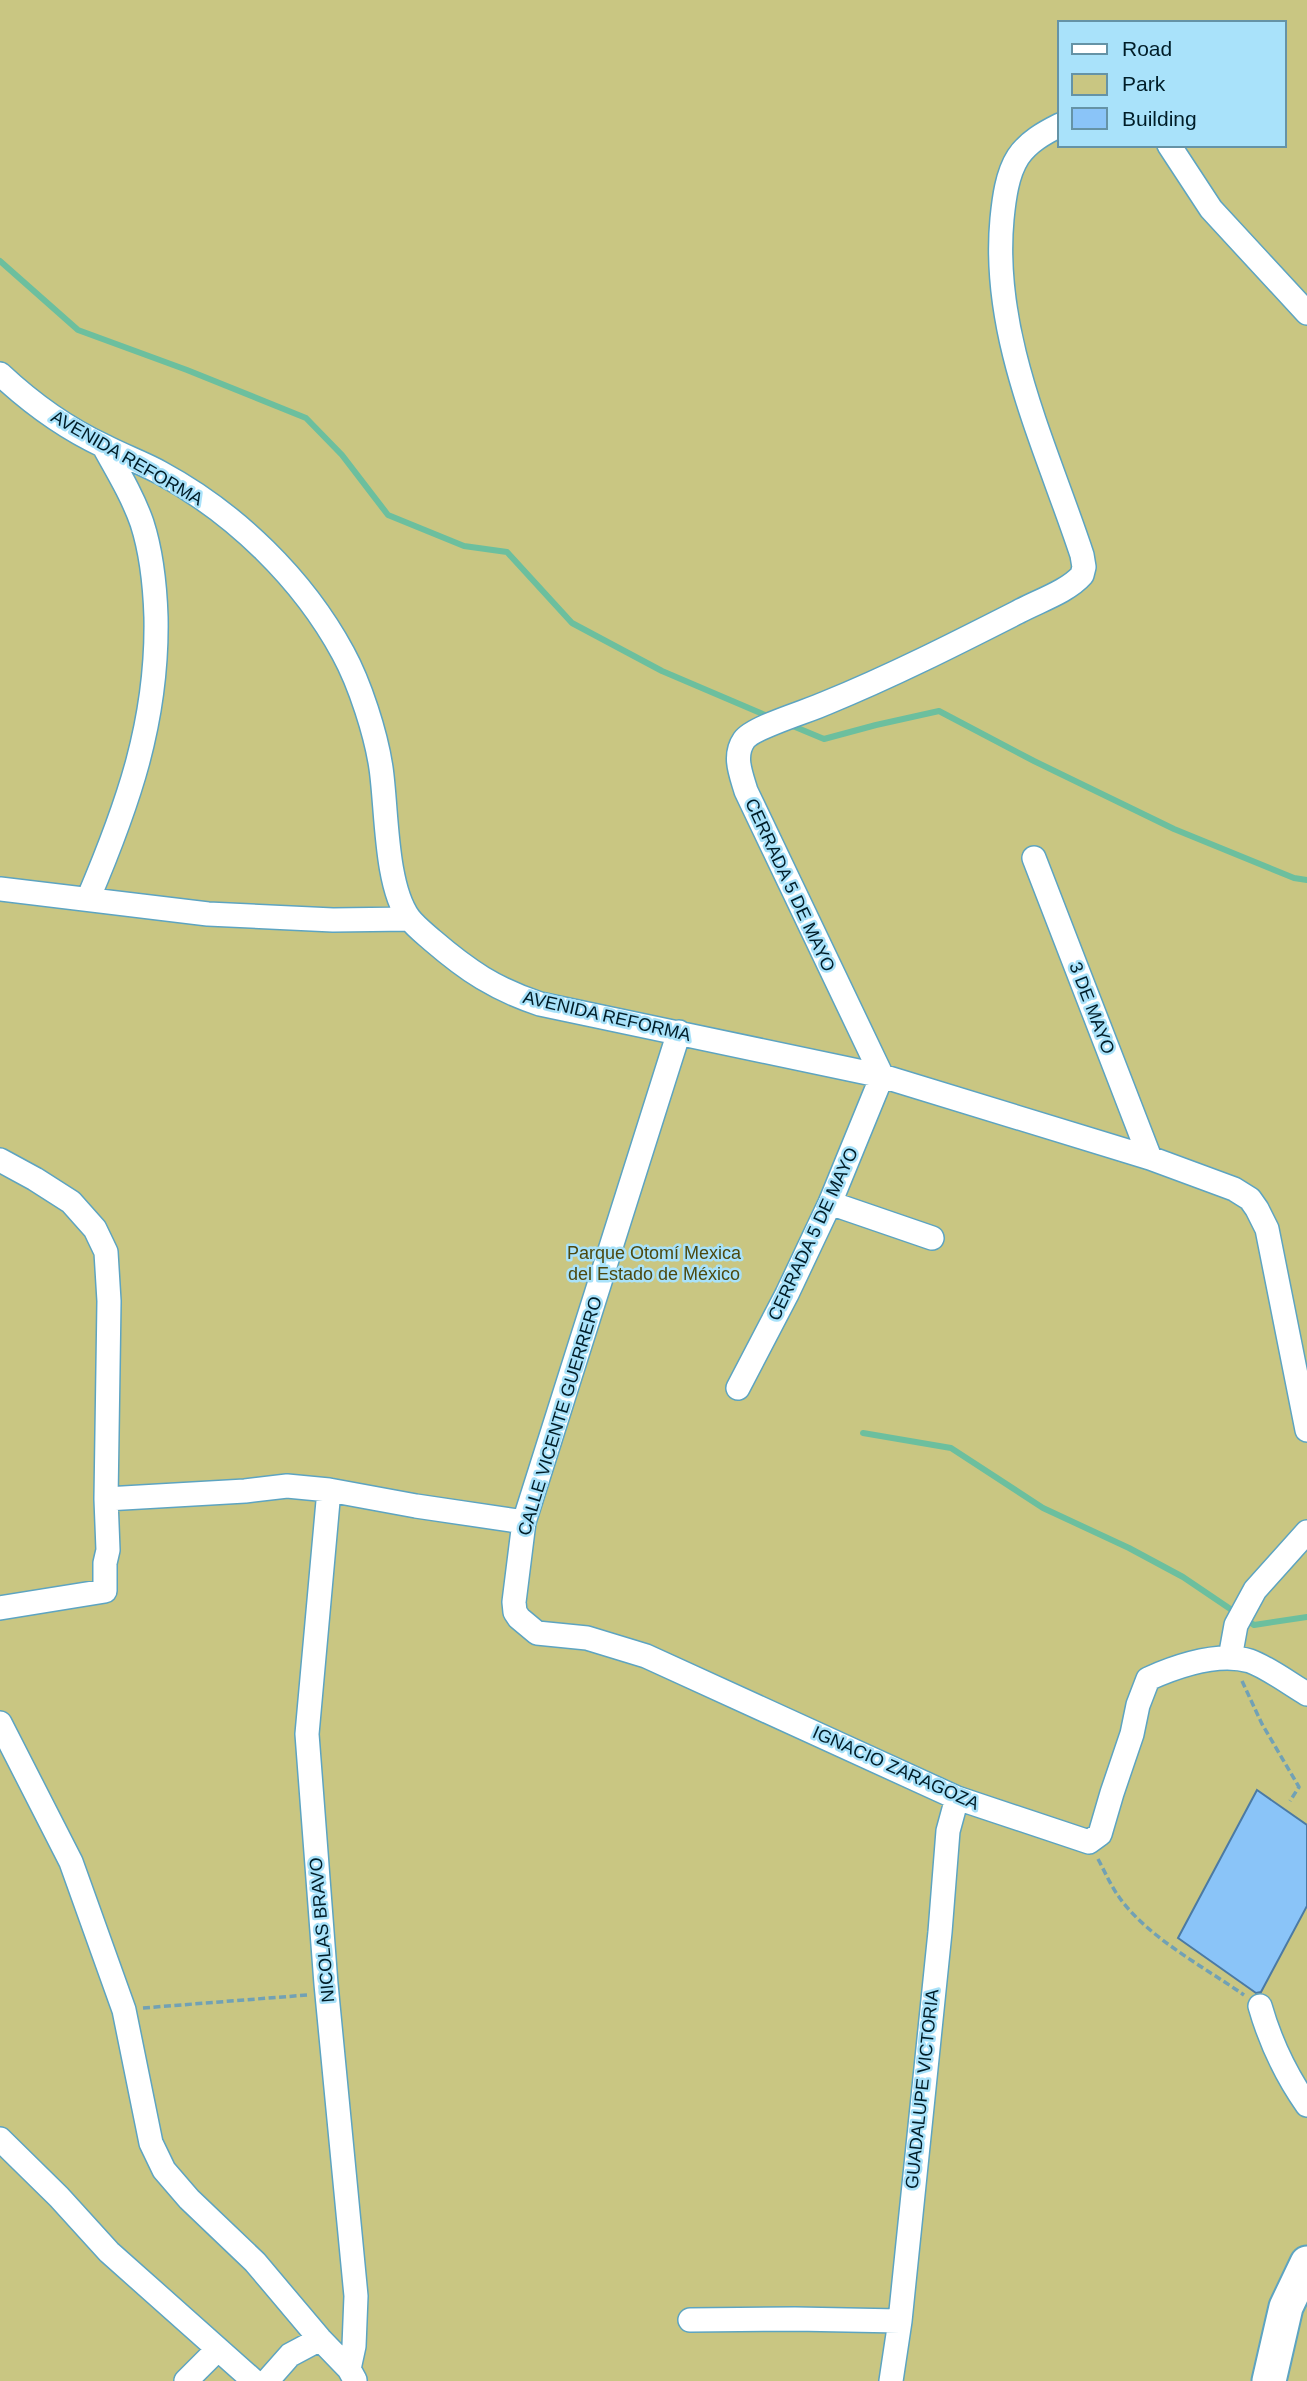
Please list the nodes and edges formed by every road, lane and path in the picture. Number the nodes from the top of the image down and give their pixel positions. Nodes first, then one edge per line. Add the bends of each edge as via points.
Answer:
1 (1058, 126) edge
2 (1170, 147) edge
3 (1307, 313) edge
4 (0, 374) edge
5 (104, 447) junction
6 (1034, 858) dead end
7 (0, 889) edge
8 (88, 898) junction
9 (409, 919) junction
10 (679, 1032) junction
11 (881, 1076) junction
12 (1150, 1158) junction
13 (0, 1160) edge
14 (830, 1203) junction
15 (932, 1238) dead end
16 (738, 1388) dead end
17 (1307, 1430) edge
18 (329, 1490) junction
19 (106, 1499) junction
20 (524, 1522) junction
21 (1307, 1532) edge
22 (514, 1602) joint
23 (0, 1608) edge
24 (1230, 1658) junction
25 (1307, 1694) edge
26 (0, 1723) edge
27 (957, 1798) junction
28 (1290, 1801) dead end
29 (1089, 1842) junction
30 (327, 1994) junction
31 (1260, 2006) joint
32 (124, 2010) junction
33 (1307, 2105) edge
34 (0, 2139) edge
35 (1307, 2263) edge
36 (690, 2320) dead end
37 (900, 2321) junction
38 (320, 2339) junction
39 (217, 2350) junction
40 (353, 2375) edge
41 (275, 2377) edge
42 (186, 2381) edge
43 (254, 2381) edge
44 (891, 2381) edge
45 (1269, 2381) edge

1 - 11 street, CERRADA 5 DE MAYO via 1028,145 1013,166 999,253 1009,337 1084,571 1055,593 940,652 754,731 743,740 738,753 746,791
2 - 3 street via 1217,216
4 - 5 street, AVENIDA REFORMA via 44,411
5 - 8 street via 142,523 150,552 157,648 152,700 137,768
5 - 9 street, AVENIDA REFORMA via 160,472 220,512 278,565 328,626 345,656 373,733 392,866
6 - 12 street, 3 DE MAYO
7 - 8 street
8 - 9 street via 208,914
9 - 10 street, AVENIDA REFORMA via 475,974 513,995
10 - 11 street, AVENIDA REFORMA
10 - 20 street, CALLE VICENTE GUERRERO
11 - 12 street, AVENIDA REFORMA
11 - 14 street, CERRADA 5 DE MAYO
12 - 17 street, AVENIDA REFORMA via 1234,1189 1257,1209 1267,1229
13 - 19 street via 71,1202 95,1228 106,1252
14 - 15 street
14 - 16 street, CERRADA 5 DE MAYO
18 - 19 street via 287,1486
18 - 20 street
18 - 30 street, NICOLAS BRAVO via 307,1734
19 - 23 street via 104,1591
20 - 22 street, CALLE VICENTE GUERRERO
21 - 24 street via 1255,1591 1237,1625
22 - 27 street, IGNACIO ZARAGOZA via 519,1618 537,1633 587,1638 646,1656
24 - 25 street via 1252,1662
24 - 28 path via 1299,1787
24 - 29 street via 1170,1669 1148,1679 1100,1834
26 - 32 street via 71,1862
27 - 29 street, IGNACIO ZARAGOZA
27 - 37 street, GUADALUPE VICTORIA via 948,1831
29 - 31 path via 1120,1898 1140,1920
30 - 32 path
30 - 40 street, NICOLAS BRAVO via 356,2296
31 - 33 street via 1268,2035
32 - 38 street via 151,2143 164,2170 255,2262
34 - 39 street via 109,2252
35 - 45 main road via 1286,2307
36 - 37 street
37 - 44 street, GUADALUPE VICTORIA
38 - 40 street
38 - 41 street via 290,2355
39 - 42 street
39 - 43 street

